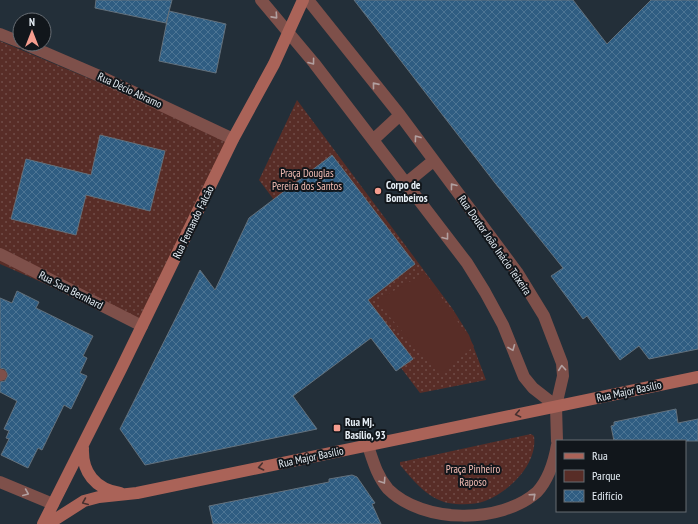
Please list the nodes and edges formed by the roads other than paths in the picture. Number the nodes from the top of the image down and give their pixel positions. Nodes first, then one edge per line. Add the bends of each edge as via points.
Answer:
1 (261, 0) edge
2 (303, 0) edge
3 (308, 0) edge
4 (288, 31) junction
5 (0, 34) edge
6 (12, 39) edge
7 (44, 52) edge
8 (400, 115) junction
9 (233, 139) junction
10 (373, 140) junction
11 (433, 161) junction
12 (405, 184) junction
13 (0, 254) edge
14 (142, 326) junction
15 (698, 377) edge
16 (556, 406) junction
17 (558, 440) edge
18 (84, 443) junction
19 (368, 446) junction
20 (556, 450) edge
21 (0, 482) edge
22 (137, 493) junction
23 (53, 504) junction
24 (43, 524) edge
25 (48, 524) edge
26 (473, 524) edge

1 -> 4 street
2 - 4 main road, Rua Fernando Falcão
8 -> 3 street, Rua Doutor João Inácio Teixeira
4 - 9 main road, Rua Fernando Falcão via 274,64
4 -> 10 street
5 - 6 street
7 - 9 street, Rua Décio Abramo
8 - 10 street
11 -> 8 street, Rua Doutor João Inácio Teixeira
9 - 14 main road, Rua Fernando Falcão
10 - 12 street
11 - 12 street
16 -> 11 street, Rua Doutor João Inácio Teixeira via 562,383 562,363 544,316 517,272
12 -> 16 street via 485,292 503,325 524,377 533,388
13 - 14 street, Rua Sara Bernhard
14 - 18 main road, Rua Fernando Falcão
15 - 16 main road, Rua Major Basílio
16 - 17 street
16 -> 19 main road, Rua Major Basílio
18 - 22 main road, Rua Fernando Falcão via 84,468 93,480 110,490
18 - 23 main road, Rua Fernando Falcão
19 -> 22 main road, Rua Major Basílio
19 -> 26 street via 375,469 382,481 401,501 426,514
26 -> 20 street via 512,512 537,492 547,477
21 -> 23 street
22 -> 25 main road, Rua Major Basílio via 99,496 84,501
23 - 24 main road, Rua Fernando Falcão

